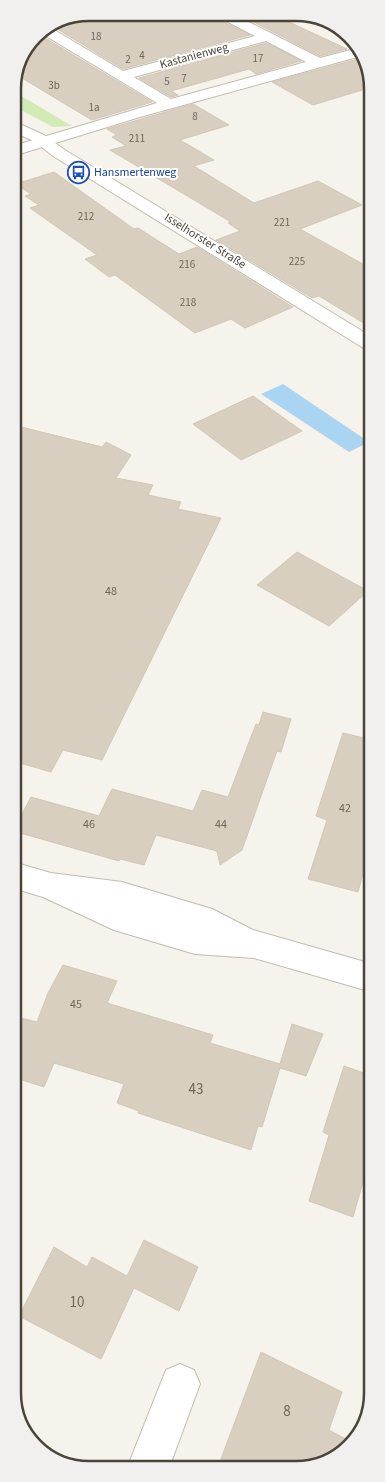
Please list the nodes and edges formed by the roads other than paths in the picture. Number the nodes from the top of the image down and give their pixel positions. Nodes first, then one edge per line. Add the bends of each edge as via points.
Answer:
1 (236, 21) edge
2 (51, 34) edge
3 (266, 37) junction
4 (353, 54) edge
5 (320, 64) junction
6 (122, 76) junction
7 (170, 105) junction
8 (21, 119) edge
9 (21, 131) edge
10 (41, 140) junction
11 (21, 148) edge
12 (364, 340) edge
13 (21, 877) edge
14 (364, 976) edge
15 (180, 1384) dead end
16 (151, 1461) edge

1 - 3 street, Kastanienweg
2 - 6 street
3 - 5 street, Kastanienweg
3 - 6 street, Kastanienweg
4 - 5 street
5 - 7 street
6 - 7 street
7 - 10 street
8 - 10 street, Isselhorster Straße via 37,129
9 - 10 street, Isselhorster Straße
10 - 11 street
10 - 12 street, Isselhorster Straße
13 - 14 street via 52,886 114,917 195,940 254,944
15 - 16 street

